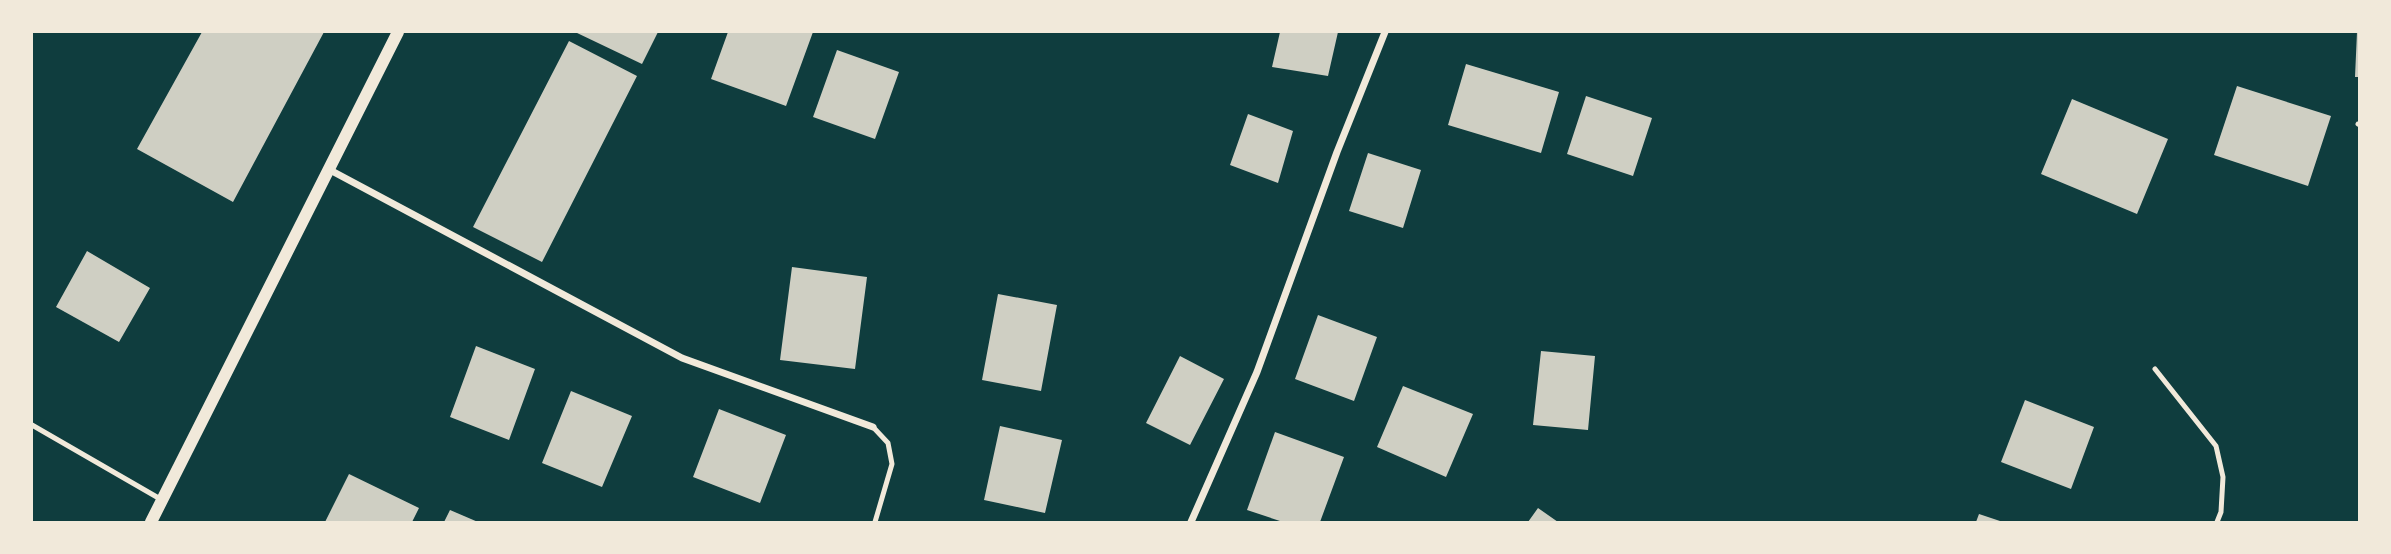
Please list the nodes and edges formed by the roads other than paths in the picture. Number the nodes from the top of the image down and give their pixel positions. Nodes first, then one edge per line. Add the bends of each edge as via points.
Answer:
1 (398, 32) edge
2 (1385, 32) edge
3 (330, 170) junction
4 (2155, 369) dead end
5 (32, 425) edge
6 (873, 427) joint
7 (162, 500) junction
8 (151, 523) edge
9 (875, 523) edge
10 (1191, 523) edge
11 (2217, 523) edge

1 - 3 street
2 - 10 street via 1257,372
3 - 6 street via 682,358
3 - 7 street
4 - 11 lane via 2216,446 2223,477
5 - 7 lane
6 - 9 lane via 888,443 892,464
7 - 8 street

